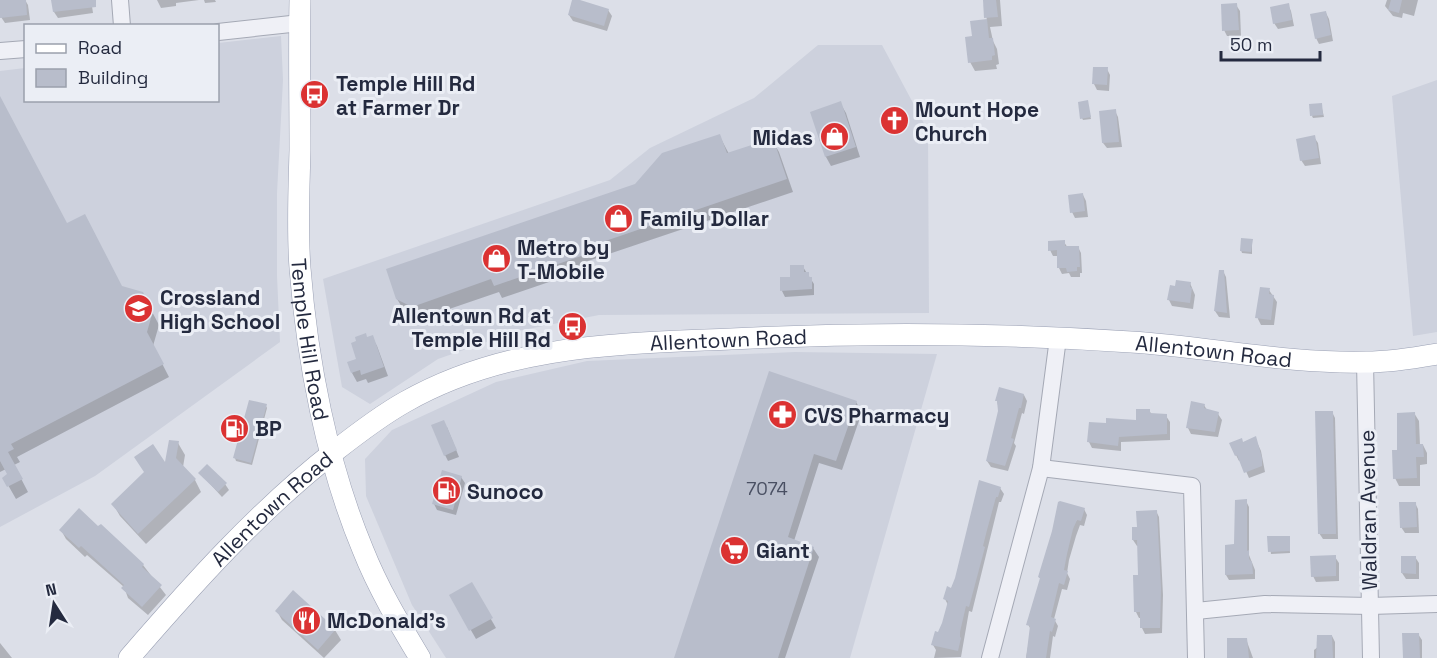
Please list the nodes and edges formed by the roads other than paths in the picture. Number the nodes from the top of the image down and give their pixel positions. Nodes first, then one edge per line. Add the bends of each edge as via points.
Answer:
1 (120, 0) edge
2 (300, 0) edge
3 (300, 23) junction
4 (122, 24) edge
5 (219, 32) edge
6 (24, 49) edge
7 (0, 51) edge
8 (1058, 338) junction
9 (1437, 354) edge
10 (1365, 362) junction
11 (332, 453) junction
12 (1041, 468) junction
13 (1437, 604) edge
14 (1370, 606) junction
15 (1196, 611) junction
16 (129, 658) edge
17 (420, 658) edge
18 (990, 658) edge
19 (1196, 658) edge
20 (1371, 658) edge

1 - 4 street
2 - 3 main road, Temple Hill Road
3 - 5 street
3 - 11 main road, Temple Hill Road via 300,264 308,347
6 - 7 street
8 - 10 main road, Allentown Road
8 - 11 main road, Allentown Road via 846,335 567,349 496,364 437,386 369,424
8 - 12 street
9 - 10 main road, Allentown Road
10 - 14 street, Waldran Avenue
11 - 16 main road, Allentown Road via 231,545
11 - 17 main road, Temple Hill Road via 363,550 396,619
12 - 15 street via 1192,486
12 - 18 street
13 - 14 street
14 - 15 street via 1265,604
14 - 20 street, Waldran Avenue
15 - 19 street

